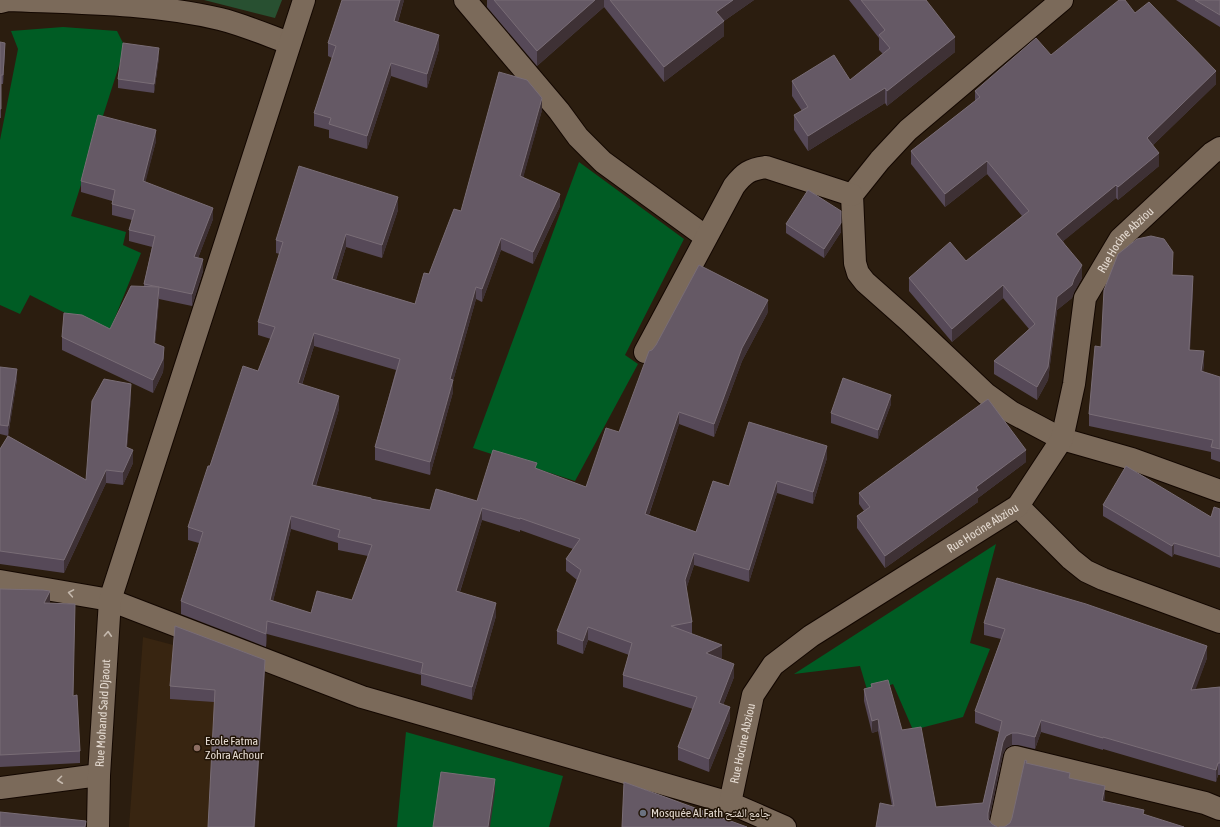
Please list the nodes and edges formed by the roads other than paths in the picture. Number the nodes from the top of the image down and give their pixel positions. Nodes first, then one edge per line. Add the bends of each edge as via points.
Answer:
1 (304, 0) edge
2 (465, 0) edge
3 (1062, 0) edge
4 (0, 2) edge
5 (290, 42) junction
6 (1220, 148) edge
7 (852, 195) junction
8 (706, 237) junction
9 (645, 352) dead end
10 (1062, 439) junction
11 (1220, 491) edge
12 (1018, 506) junction
13 (0, 580) edge
14 (110, 600) junction
15 (1220, 622) edge
16 (99, 775) junction
17 (0, 788) edge
18 (730, 803) junction
19 (1220, 809) edge
20 (98, 827) edge
21 (785, 827) edge
22 (1000, 827) edge

1 - 5 street, Rue Mohand Said Djaout
2 - 8 street via 590,150
3 - 7 street via 908,130
4 - 5 street via 8,0 107,4 162,9 221,19
5 - 14 street, Rue Mohand Said Djaout
6 - 10 street, Rue Hocine Abziou via 1120,239 1085,298 1074,384
7 - 8 street via 766,167 757,169 747,172 740,178
7 - 10 street via 855,263 858,273 986,394 1011,412
8 - 9 street
10 - 11 street via 1132,459
10 - 12 street, Rue Hocine Abziou
12 - 15 street via 1071,559 1086,570 1103,579
12 - 18 street, Rue Hocine Abziou via 811,636 773,664 753,695
14 -> 13 street
16 -> 14 street, Rue Mohand Said Djaout
14 - 18 street via 362,697
16 -> 17 street
16 - 20 street, Rue Mohand Said Djaout
18 - 21 street
19 - 22 street via 1205,803 1016,757

